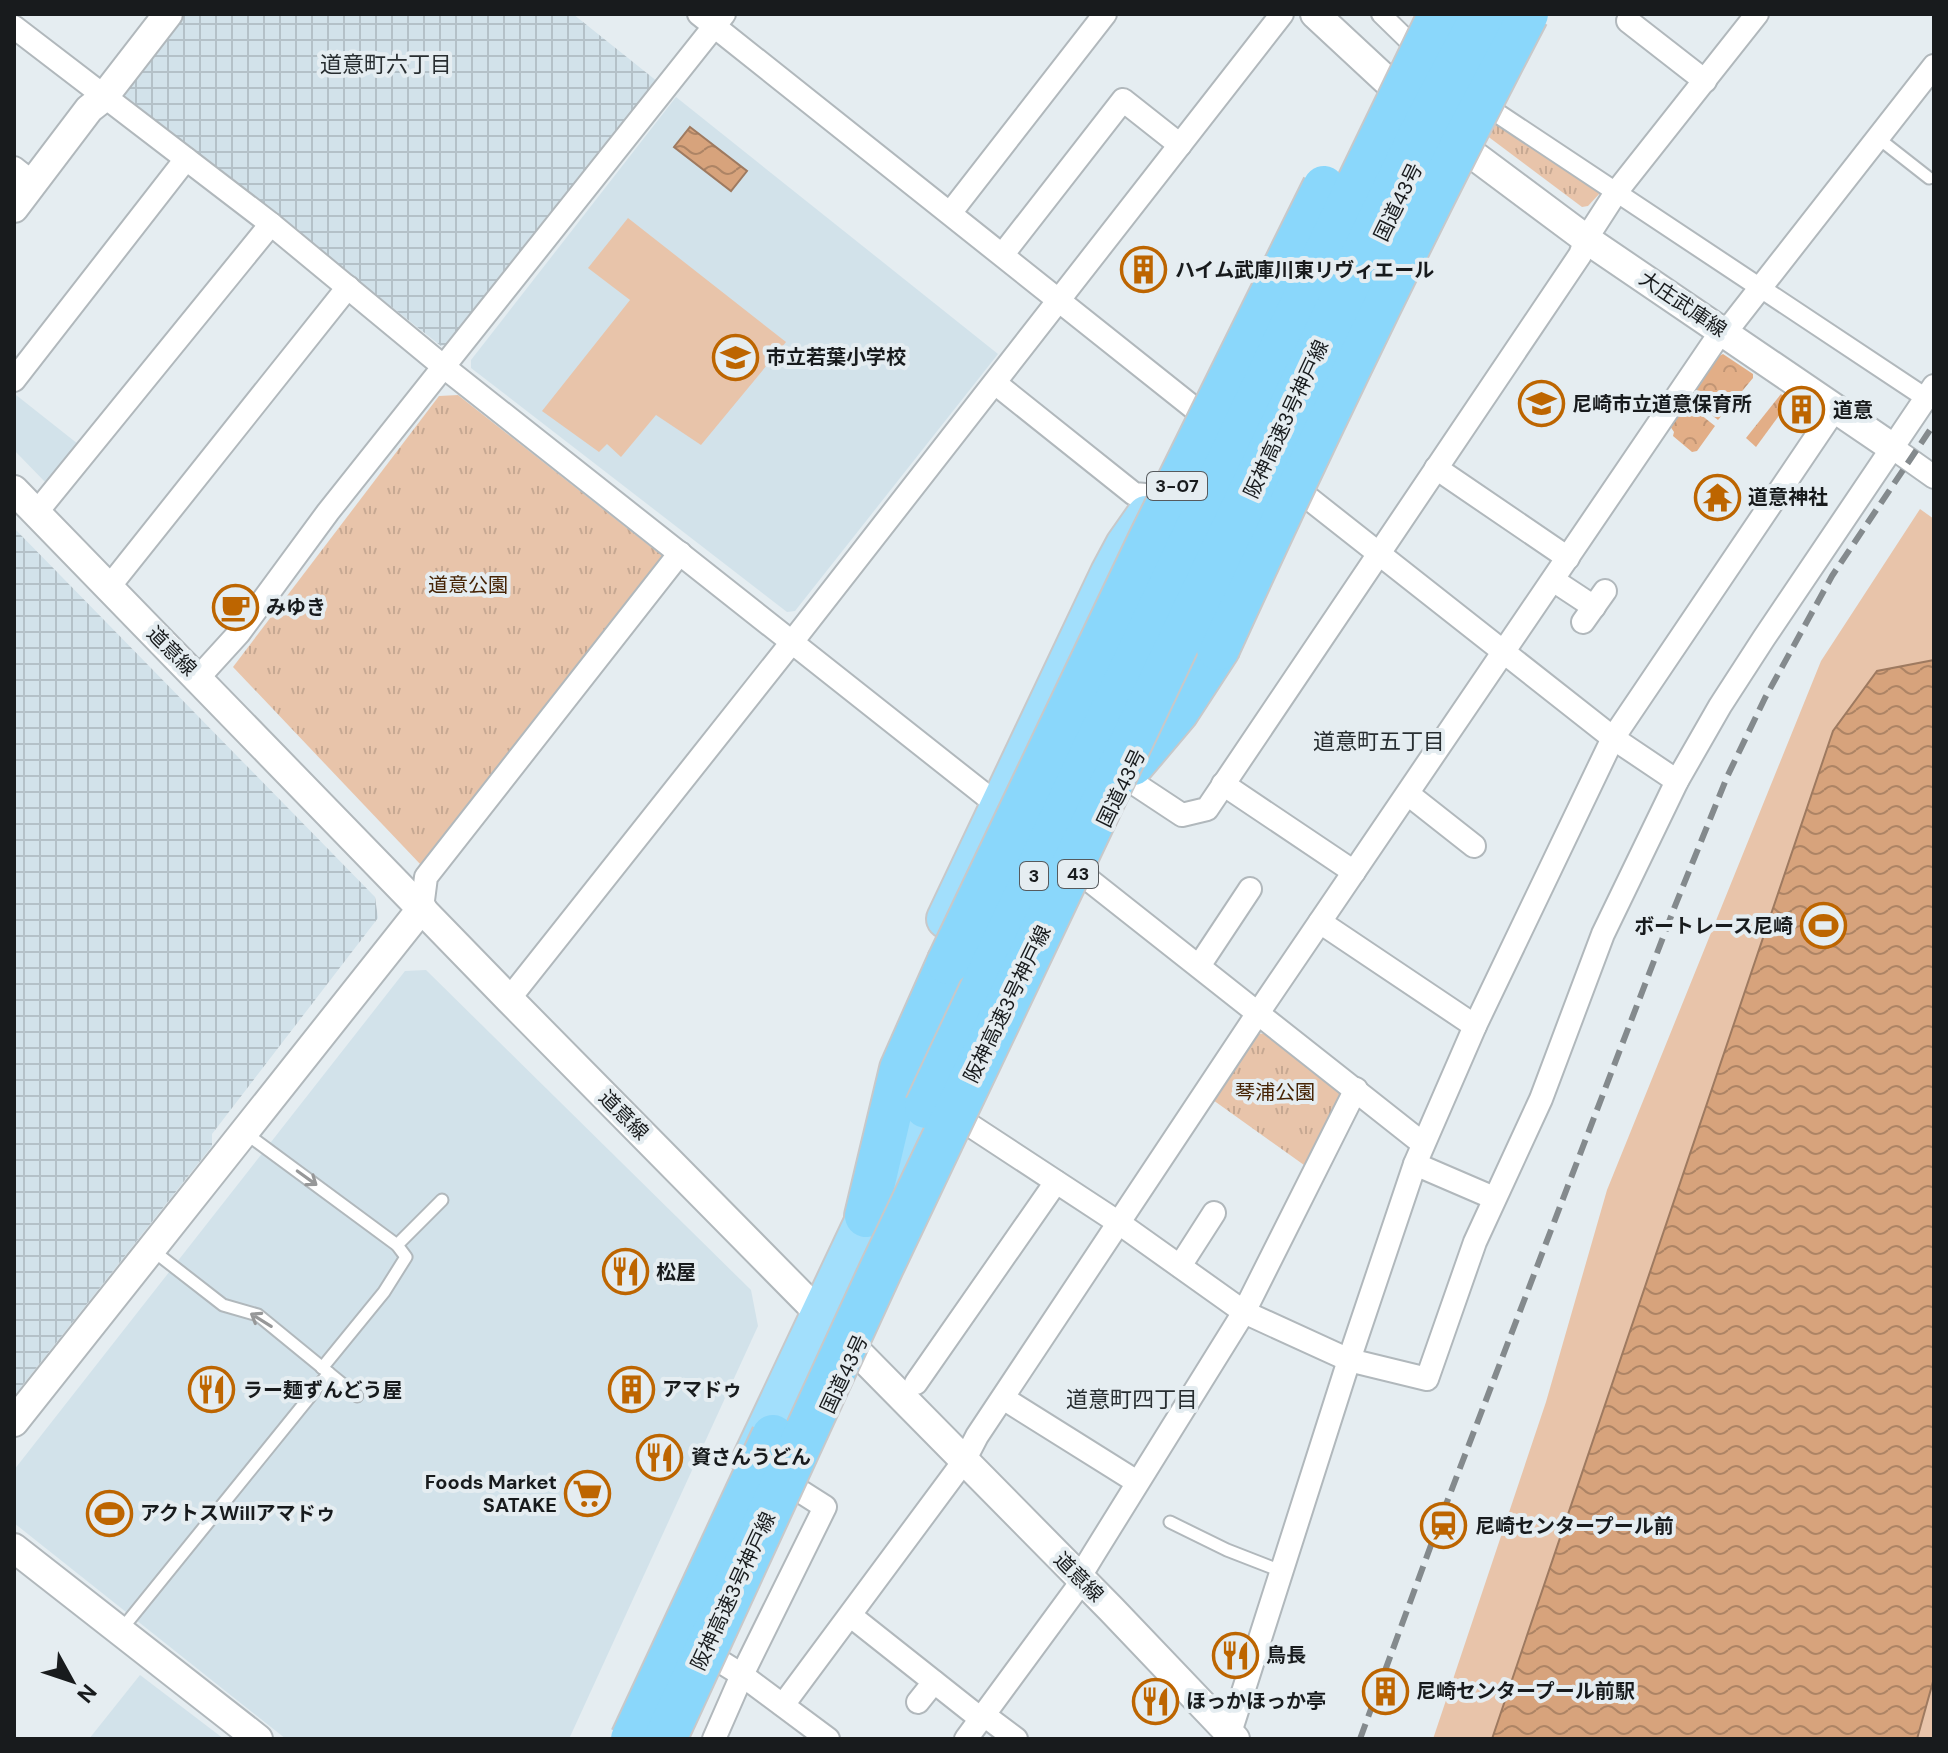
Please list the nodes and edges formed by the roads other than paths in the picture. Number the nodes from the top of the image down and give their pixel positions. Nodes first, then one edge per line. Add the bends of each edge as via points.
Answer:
1 (168, 14) edge
2 (1105, 14) edge
3 (1282, 14) edge
4 (1315, 14) edge
5 (1381, 14) edge
6 (1440, 14) edge
7 (1483, 14) edge
8 (1494, 14) edge
9 (1527, 14) edge
10 (1753, 15) edge
11 (712, 18) edge
12 (1628, 21) dead end
13 (1421, 25) edge
14 (14, 27) edge
15 (1934, 66) edge
16 (1705, 81) junction
17 (1457, 87) junction
18 (1395, 89) junction
19 (103, 98) junction
20 (1435, 127) junction
21 (1878, 138) junction
22 (1180, 145) junction
23 (186, 159) junction
24 (24, 176) edge
25 (1929, 178) dead end
26 (1617, 191) junction
27 (14, 208) edge
28 (951, 212) junction
29 (271, 224) junction
30 (1586, 239) junction
31 (1003, 254) junction
32 (348, 287) junction
33 (1760, 288) junction
34 (1059, 300) junction
35 (1725, 333) junction
36 (444, 367) junction
37 (14, 380) edge
38 (995, 383) junction
39 (1930, 392) edge
40 (1835, 409) junction
41 (1229, 436) junction
42 (1893, 448) junction
43 (1436, 468) junction
44 (1934, 477) edge
45 (14, 490) edge
46 (1307, 497) junction
47 (1181, 498) junction
48 (36, 513) junction
49 (1379, 552) junction
50 (680, 553) junction
51 (1568, 558) junction
52 (1553, 580) junction
53 (109, 587) junction
54 (1594, 607) dead end
55 (792, 642) junction
56 (1504, 651) junction
57 (198, 678) junction
58 (1177, 712) junction
59 (1613, 738) junction
60 (1130, 771) junction
61 (1677, 781) junction
62 (1223, 784) junction
63 (1408, 794) junction
64 (999, 806) junction
65 (1474, 846) dead end
66 (1079, 872) junction
67 (1354, 872) junction
68 (1250, 889) dead end
69 (422, 908) junction
70 (1320, 922) junction
71 (1199, 966) junction
72 (509, 999) junction
73 (1258, 1013) junction
74 (1475, 1026) junction
75 (901, 1069) junction
76 (1356, 1089) junction
77 (962, 1120) junction
78 (244, 1132) junction
79 (1418, 1154) junction
80 (1056, 1182) junction
81 (1494, 1198) junction
82 (442, 1200) dead end
83 (1214, 1213) dead end
84 (866, 1216) junction
85 (1119, 1223) junction
86 (397, 1245) junction
87 (151, 1249) junction
88 (1180, 1266) junction
89 (1244, 1312) junction
90 (819, 1314) junction
91 (856, 1349) junction
92 (1349, 1360) junction
93 (326, 1371) junction
94 (916, 1383) dead end
95 (357, 1396) dead end
96 (1003, 1398) junction
97 (14, 1422) edge
98 (964, 1461) junction
99 (1137, 1482) junction
100 (1170, 1522) dead end
101 (14, 1548) edge
102 (1281, 1571) junction
103 (1079, 1578) junction
104 (851, 1616) junction
105 (120, 1631) junction
106 (728, 1666) junction
107 (934, 1682) junction
108 (918, 1702) dead end
109 (783, 1705) junction
110 (983, 1717) junction
111 (1231, 1737) edge
112 (258, 1739) edge
113 (622, 1739) edge
114 (632, 1739) edge
115 (665, 1739) edge
116 (674, 1739) edge
117 (714, 1739) edge
118 (828, 1739) edge
119 (966, 1739) edge
120 (1016, 1739) edge

1 - 19 street
2 - 28 street
3 - 22 street
4 - 18 street, 大庄武庫線
5 - 13 street
6 - 114 highway, 阪神高速3号神戸線 / 3, bridge
7 - 115 highway, 阪神高速3号神戸線 / 3, bridge via 1377,224 902,1225
8 - 17 highway, 国道43号 / 43
9 - 58 highway, bridge via 1414,233 1218,649
10 - 16 street
11 - 28 street
11 - 36 street
12 - 16 street
13 - 17 street
13 - 18 highway, 43
13 - 75 highway, 3-07, bridge via 1350,134 1150,539
14 - 19 street
15 - 21 street
16 - 26 street
17 - 20 highway, 国道43号 / 43
17 - 26 street
18 - 20 street, 大庄武庫線
18 - 41 highway, 43
19 - 23 street
19 - 24 street
20 - 30 street, 大庄武庫線
20 - 46 highway via 1448,186 1441,222
20 - 60 highway, 国道43号 / 43
21 - 25 lane
21 - 33 street
22 - 31 street via 1123,100
22 - 34 street
23 - 29 street
23 - 37 street
24 - 27 street
26 - 30 street
26 - 33 street
28 - 31 street
29 - 32 street
29 - 48 street
30 - 35 street, 大庄武庫線
30 - 43 street
31 - 34 street
32 - 36 street
32 - 53 street
33 - 35 street
33 - 39 street
34 - 38 street
34 - 41 street
35 - 40 street, 大庄武庫線
35 - 51 street
36 - 50 street
36 - 57 street via 239,633
38 - 47 street via 1134,494
38 - 55 street
39 - 42 street
40 - 42 street, 大庄武庫線
40 - 59 street
41 - 47 highway, 43
42 - 44 street, 大庄武庫線
42 - 61 street via 1749,661
43 - 49 street
43 - 51 street
45 - 48 street, 道意線
46 - 49 street
46 - 58 highway via 1231,662
47 - 64 highway via 1141,521 1117,559
47 - 84 highway, 43
48 - 53 street, 道意線
49 - 56 street
49 - 62 street
50 - 55 street
50 - 69 street via 426,877
51 - 52 street
52 - 54 street
52 - 56 street
53 - 57 street, 道意線
55 - 64 street
55 - 72 street
56 - 59 street
56 - 63 street
57 - 69 street, 道意線
58 - 60 highway
59 - 61 street
59 - 74 street
60 - 62 street via 1182,815 1207,809
60 - 66 highway, 国道43号 / 43
61 - 81 street via 1603,934 1541,1099
62 - 67 street
63 - 65 street
63 - 67 street
64 - 75 highway via 922,971 907,1020
66 - 71 street
66 - 77 highway, 国道43号 / 43
67 - 70 street
68 - 71 street
69 - 72 street, 道意線
69 - 78 street
70 - 73 street
70 - 74 street
71 - 73 street
72 - 90 street, 道意線
73 - 76 street
73 - 85 street
74 - 79 street
75 - 84 highway
76 - 79 street
76 - 89 street
77 - 80 street
77 - 91 highway, 国道43号 / 43
78 -> 86 lane
78 - 87 street
79 - 81 street
79 - 92 street
80 - 85 street
80 - 94 street
81 - 92 street via 1427,1379
82 - 86 lane
83 - 88 street
84 - 90 highway, 43
85 - 88 street
85 - 96 street
86 - 93 lane via 406,1257
93 -> 87 lane via 258,1315 223,1305
87 - 97 street
88 - 89 street
89 - 92 street
89 - 99 street
90 - 91 street, 道意線
90 - 113 highway, 43
91 - 98 street, 道意線
91 - 106 highway, 国道43号 / 43 via 792,1486
92 - 102 street
93 - 95 lane
93 - 105 lane
96 - 98 street
96 - 99 street
98 - 103 street, 道意線
98 - 104 street
99 - 103 street
100 - 102 lane
101 - 105 street
102 - 111 street
103 - 110 street via 1077,1588
103 - 111 street, 道意線
104 - 107 street
104 - 109 street
105 - 112 street
106 - 109 street
106 - 116 highway, 国道43号 / 43
106 - 117 street
107 - 108 street
107 - 110 street
109 - 118 street
110 - 119 street
110 - 120 street

